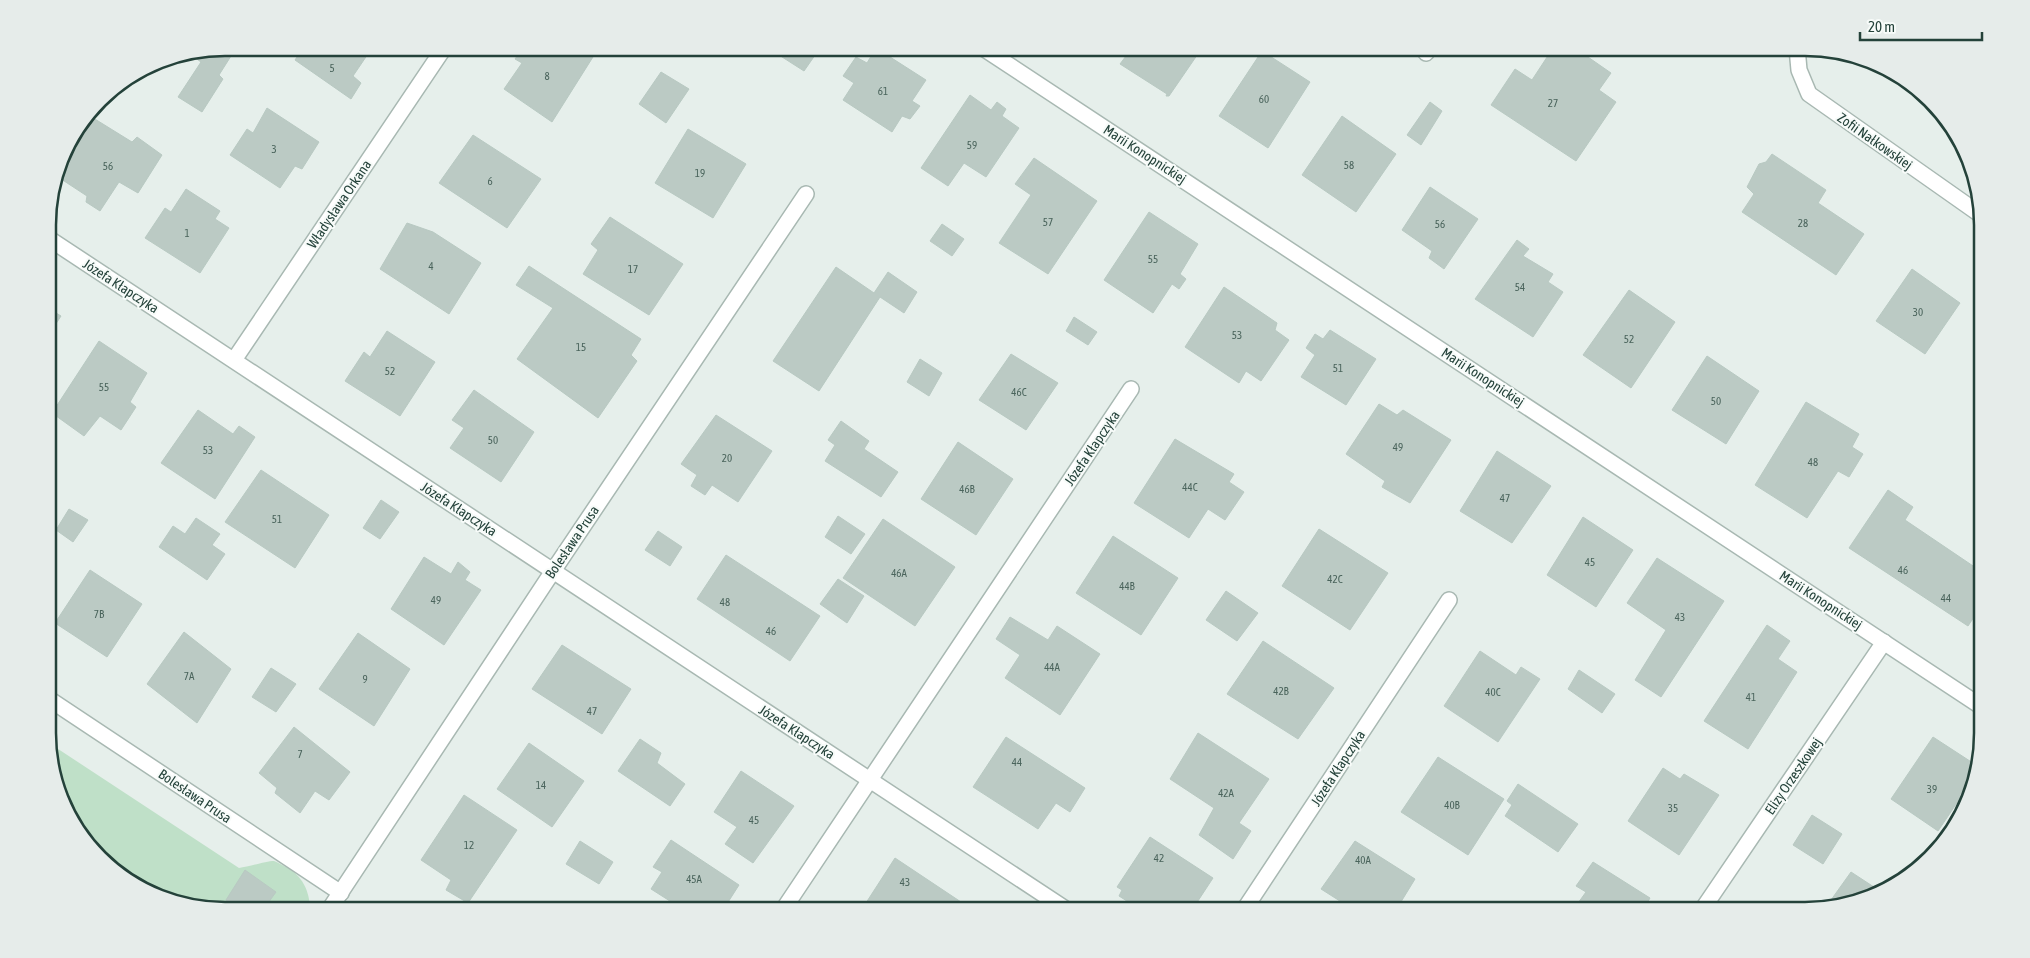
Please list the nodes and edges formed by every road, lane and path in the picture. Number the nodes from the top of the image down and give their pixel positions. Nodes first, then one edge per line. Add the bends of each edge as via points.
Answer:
1 (439, 56) edge
2 (995, 56) edge
3 (1798, 56) edge
4 (806, 194) dead end
5 (1973, 209) edge
6 (57, 244) edge
7 (234, 360) junction
8 (1131, 389) dead end
9 (553, 570) junction
10 (1449, 600) dead end
11 (1884, 642) junction
12 (1974, 702) edge
13 (56, 704) edge
14 (870, 780) junction
15 (341, 893) junction
16 (1055, 901) edge
17 (1250, 901) edge
18 (1708, 901) edge
19 (335, 902) edge
20 (790, 902) edge

1 - 7 street, Władysława Orkana
2 - 11 street, Marii Konopnickiej
3 - 5 street, Zofii Nałkowskiej via 1799,70 1809,94
4 - 9 street, Bolesława Prusa
6 - 7 street, Józefa Kłapczyka
7 - 9 street, Józefa Kłapczyka
8 - 14 street, Józefa Kłapczyka
9 - 14 street, Józefa Kłapczyka
9 - 15 street, Bolesława Prusa
10 - 17 street, Józefa Kłapczyka
11 - 12 street, Marii Konopnickiej
11 - 18 street, Elizy Orzeszkowej
13 - 15 street, Bolesława Prusa
14 - 16 street, Józefa Kłapczyka
14 - 20 street, Józefa Kłapczyka
15 - 19 street, Bolesława Prusa

